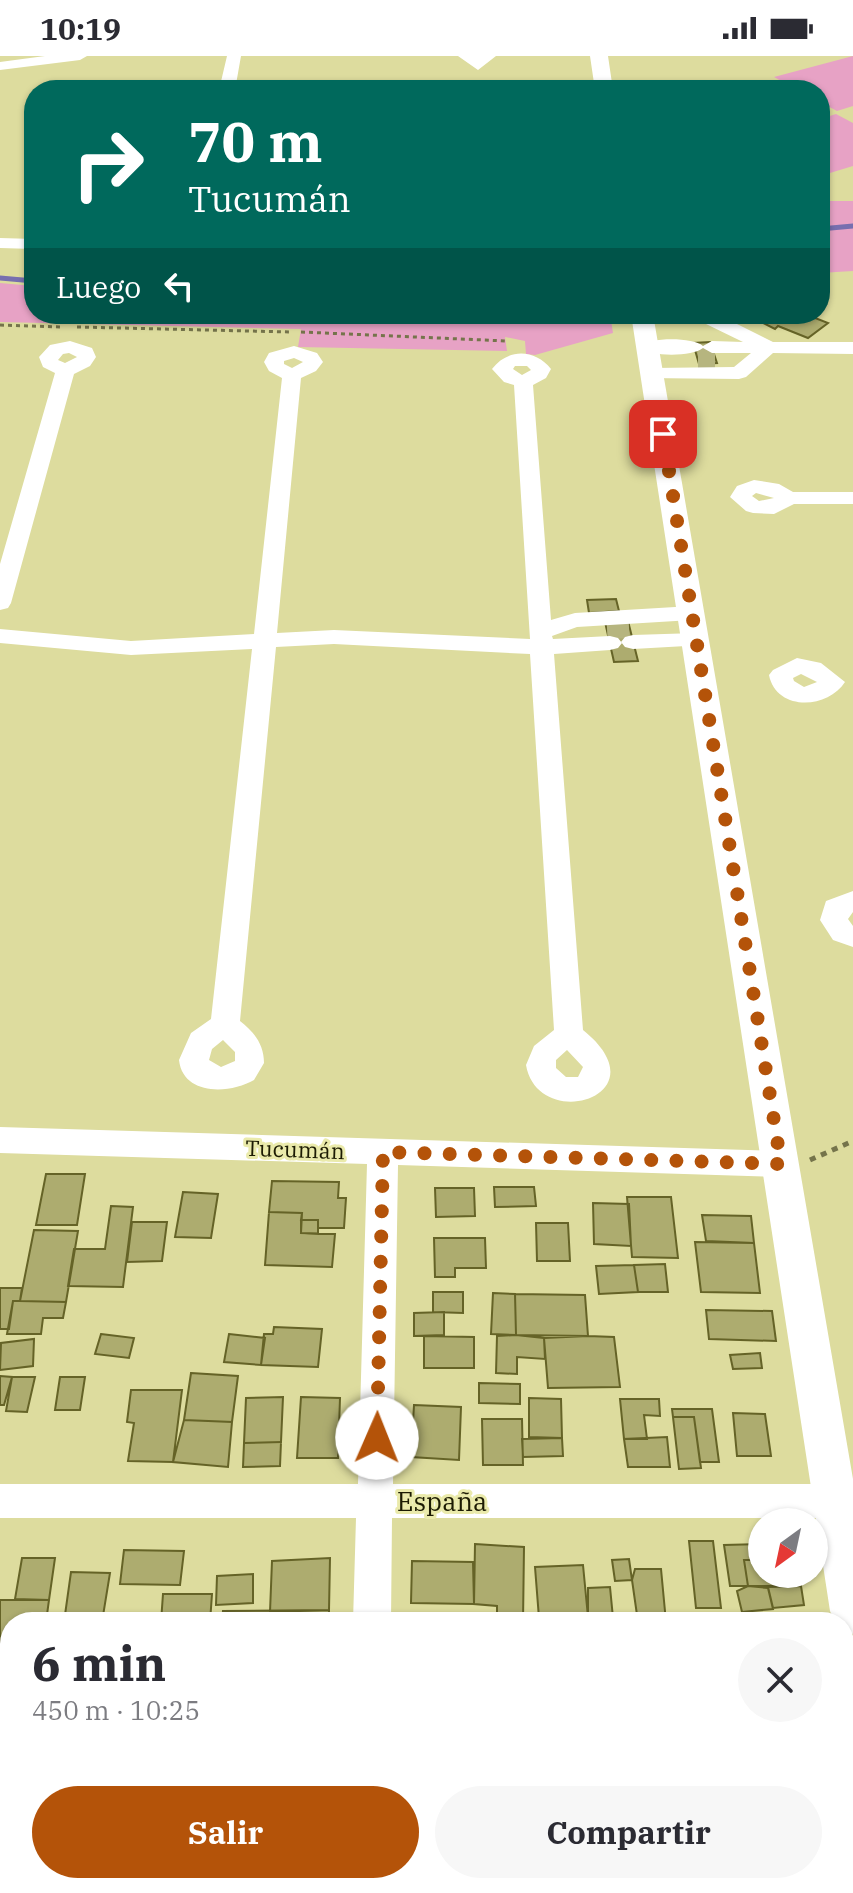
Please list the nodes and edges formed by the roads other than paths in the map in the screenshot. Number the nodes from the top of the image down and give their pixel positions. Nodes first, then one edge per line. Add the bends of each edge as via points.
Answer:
1 (80, 56) edge
2 (234, 56) edge
3 (599, 56) edge
4 (0, 66) edge
5 (229, 80) edge
6 (603, 80) edge
7 (0, 243) edge
8 (24, 244) edge
9 (719, 324) edge
10 (648, 348) edge
11 (853, 348) edge
12 (763, 353) junction
13 (65, 371) dead end
14 (518, 371) road end
15 (292, 375) dead end
16 (789, 498) dead end
17 (853, 498) edge
18 (0, 603) edge
19 (0, 620) edge
20 (694, 625) junction
21 (265, 634) junction
22 (0, 636) edge
23 (541, 640) junction
24 (853, 901) edge
25 (853, 937) edge
26 (225, 1025) dead end
27 (569, 1035) dead end
28 (0, 1140) edge
29 (383, 1152) junction
30 (781, 1164) junction
31 (0, 1501) edge
32 (375, 1501) junction
33 (835, 1501) junction
34 (853, 1611) edge
35 (372, 1612) edge

1 - 4 street
2 - 5 street
3 - 6 street
7 - 8 street
9 - 12 street
10 - 12 street
10 - 12 street via 739,373
10 - 20 street
11 - 12 street
13 - 18 street
14 - 23 street
15 - 21 street
16 - 17 street
19 - 21 street via 134,633
20 - 23 street
20 - 23 street via 575,620
20 - 30 street
21 - 22 street via 131,648
21 - 23 street
21 - 26 street
23 - 27 street
24 - 25 street via 841,904 834,914 837,927
28 - 29 street, Tucumán
29 - 30 street, Tucumán
29 - 32 street
30 - 33 street
31 - 32 street, España
32 - 33 street, España
32 - 35 street
33 - 34 street

